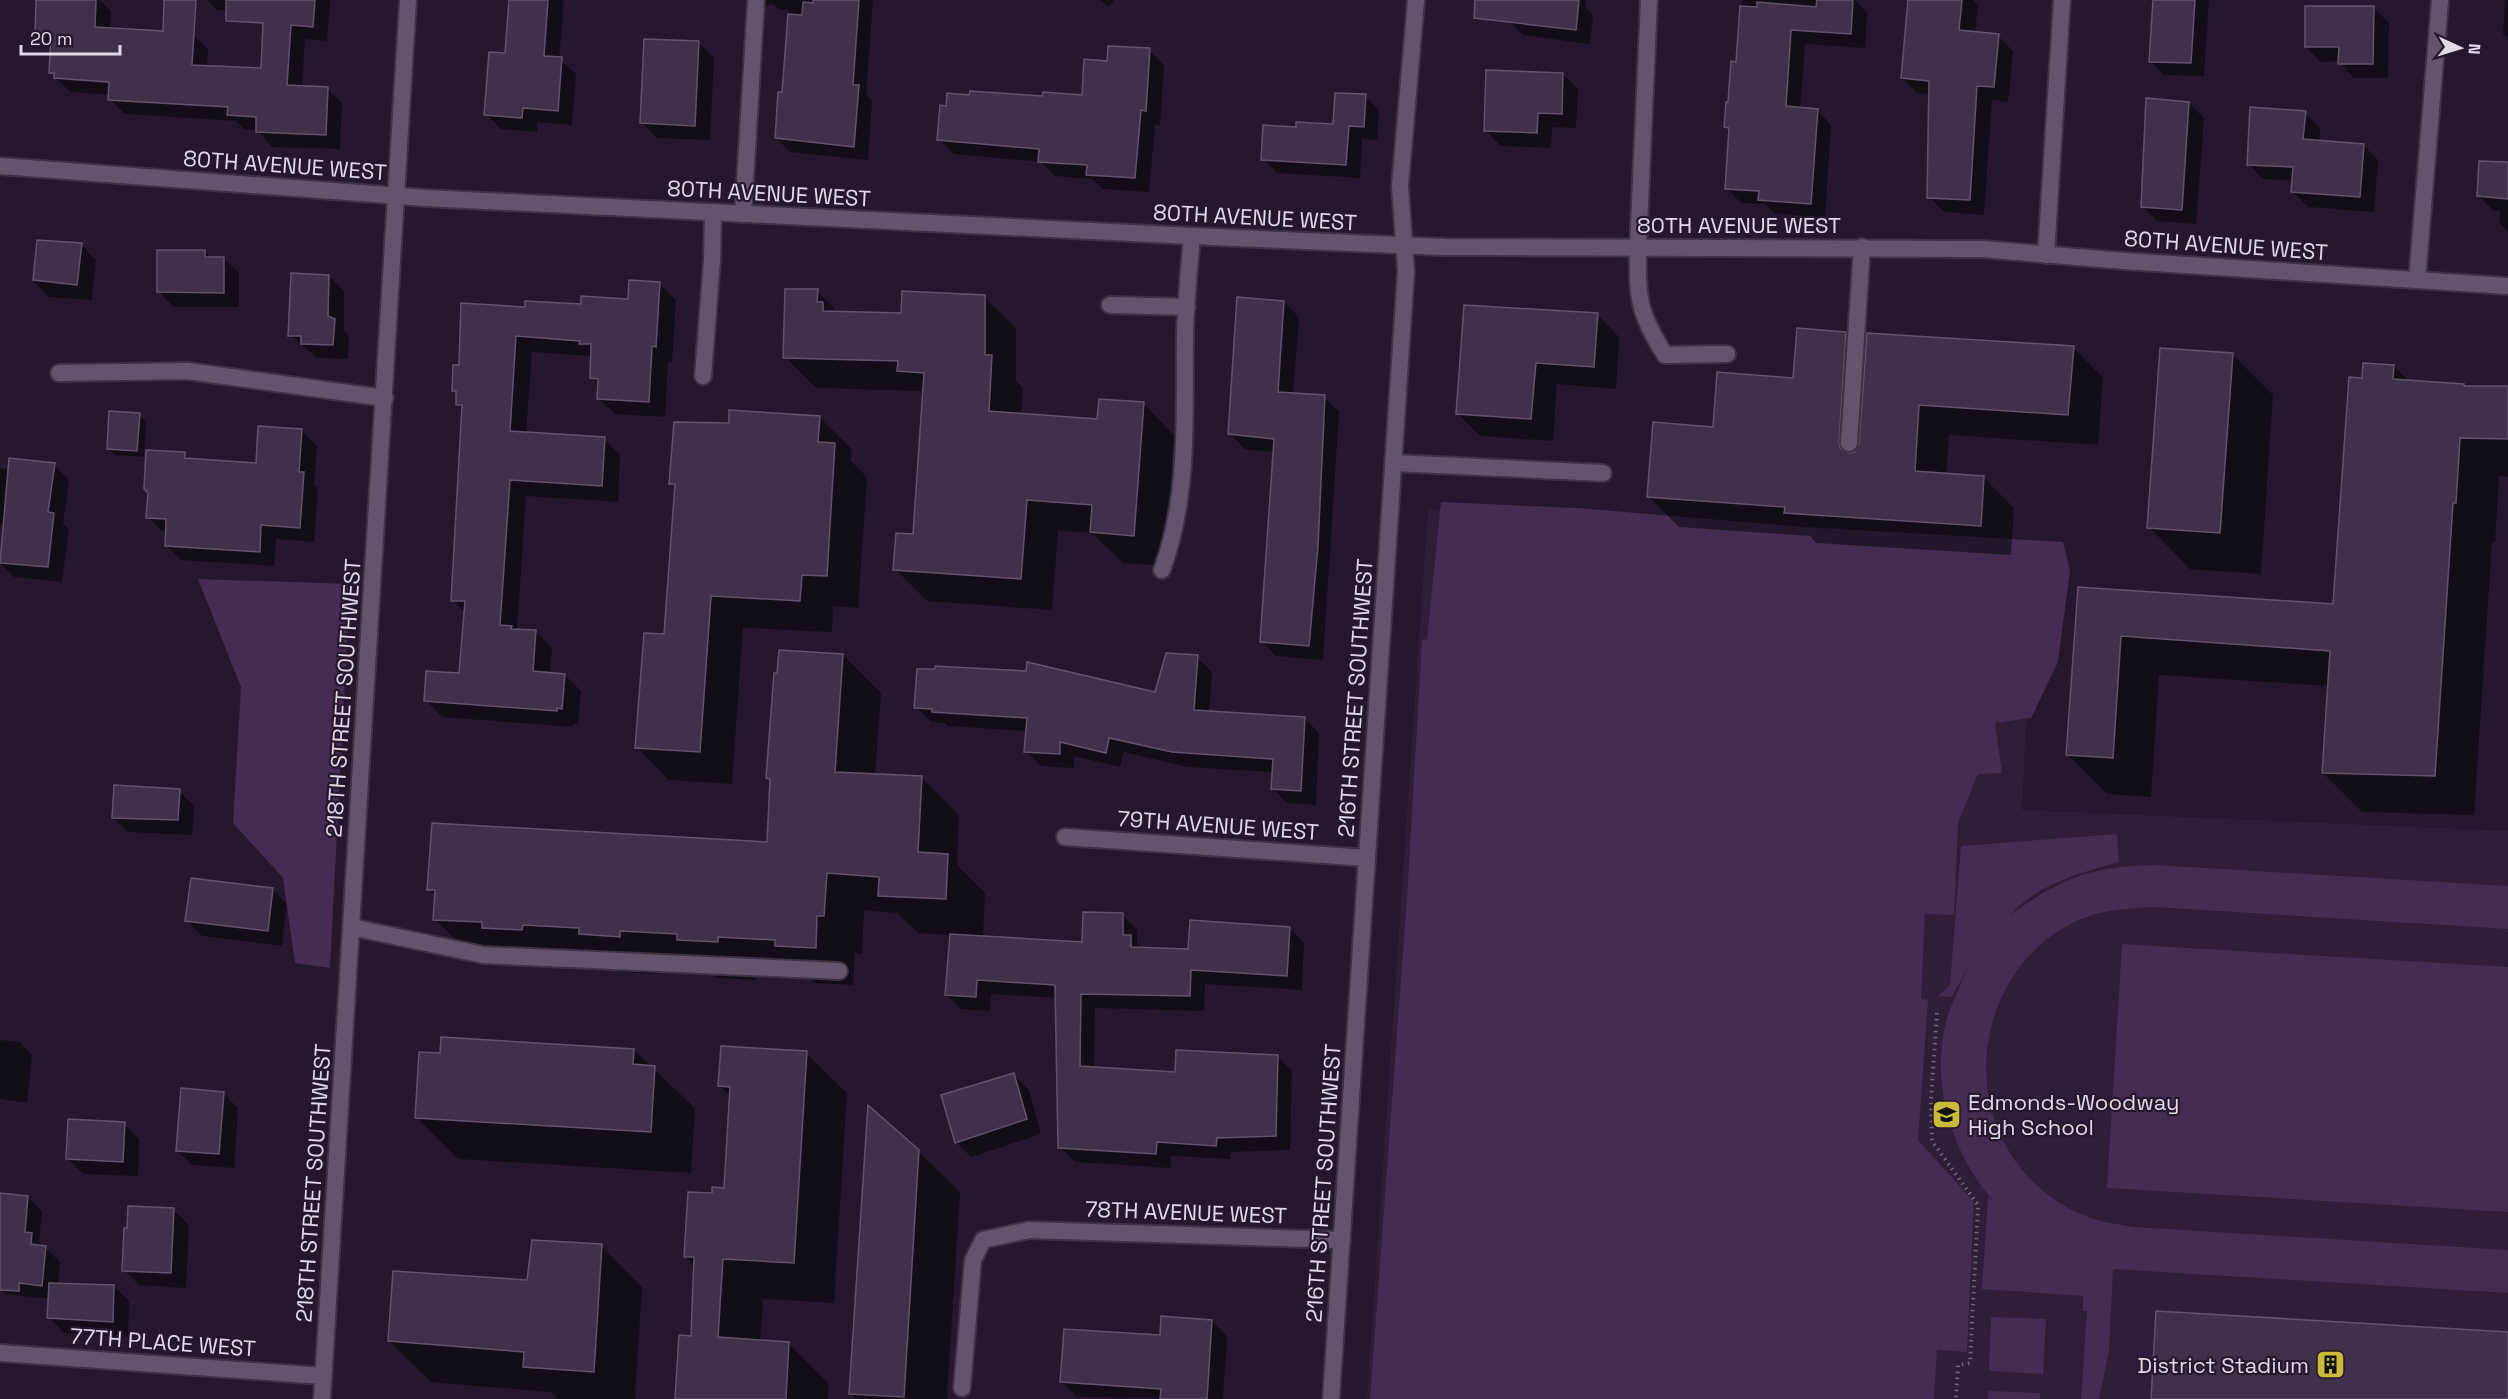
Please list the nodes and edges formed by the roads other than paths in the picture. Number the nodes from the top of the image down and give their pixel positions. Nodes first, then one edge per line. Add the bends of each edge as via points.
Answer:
1 (408, 0) edge
2 (1416, 0) edge
3 (1649, 0) edge
4 (2062, 0) edge
5 (2440, 0) edge
6 (756, 1) edge
7 (0, 166) edge
8 (397, 196) junction
9 (713, 213) junction
10 (743, 214) junction
11 (1192, 236) junction
12 (1404, 246) junction
13 (1862, 247) junction
14 (1638, 248) junction
15 (2046, 255) junction
16 (2417, 280) junction
17 (2508, 286) edge
18 (1110, 304) dead end
19 (1187, 307) junction
20 (1727, 354) dead end
21 (59, 373) dead end
22 (703, 376) dead end
23 (385, 398) junction
24 (1849, 443) dead end
25 (1394, 463) junction
26 (1603, 473) dead end
27 (1162, 570) dead end
28 (1065, 837) dead end
29 (1367, 858) junction
30 (351, 927) junction
31 (839, 971) dead end
32 (1342, 1240) junction
33 (0, 1353) edge
34 (323, 1376) junction
35 (962, 1388) dead end
36 (321, 1399) edge
37 (1331, 1399) edge

1 - 8 street, 218TH STREET SOUTHWEST
2 - 12 street, 216TH STREET SOUTHWEST via 1400,186
3 - 14 street
4 - 15 street
5 - 16 street
6 - 10 street
7 - 8 street, 80TH AVENUE WEST
8 - 9 street, 80TH AVENUE WEST
8 - 23 street, 218TH STREET SOUTHWEST
9 - 10 street, 80TH AVENUE WEST
9 - 22 street
10 - 11 street, 80TH AVENUE WEST
11 - 12 street, 80TH AVENUE WEST
11 - 19 street
12 - 14 street, 80TH AVENUE WEST
12 - 25 street, 216TH STREET SOUTHWEST via 1406,271
13 - 14 street, 80TH AVENUE WEST
13 - 15 street, 80TH AVENUE WEST via 1982,249
13 - 24 street
14 - 20 street via 1637,290 1645,324 1665,355
15 - 16 street, 80TH AVENUE WEST
16 - 17 street, 80TH AVENUE WEST
18 - 19 street
19 - 27 street via 1180,509
21 - 23 street via 187,371
23 - 30 street, 218TH STREET SOUTHWEST
25 - 26 street
25 - 29 street, 216TH STREET SOUTHWEST
28 - 29 street, 79TH AVENUE WEST
29 - 32 street, 216TH STREET SOUTHWEST
30 - 31 street via 483,955
30 - 34 street, 218TH STREET SOUTHWEST
32 - 35 street, 78TH AVENUE WEST via 1029,1230 983,1240 973,1260
32 - 37 street, 216TH STREET SOUTHWEST
33 - 34 street, 77TH PLACE WEST
34 - 36 street, 218TH STREET SOUTHWEST

